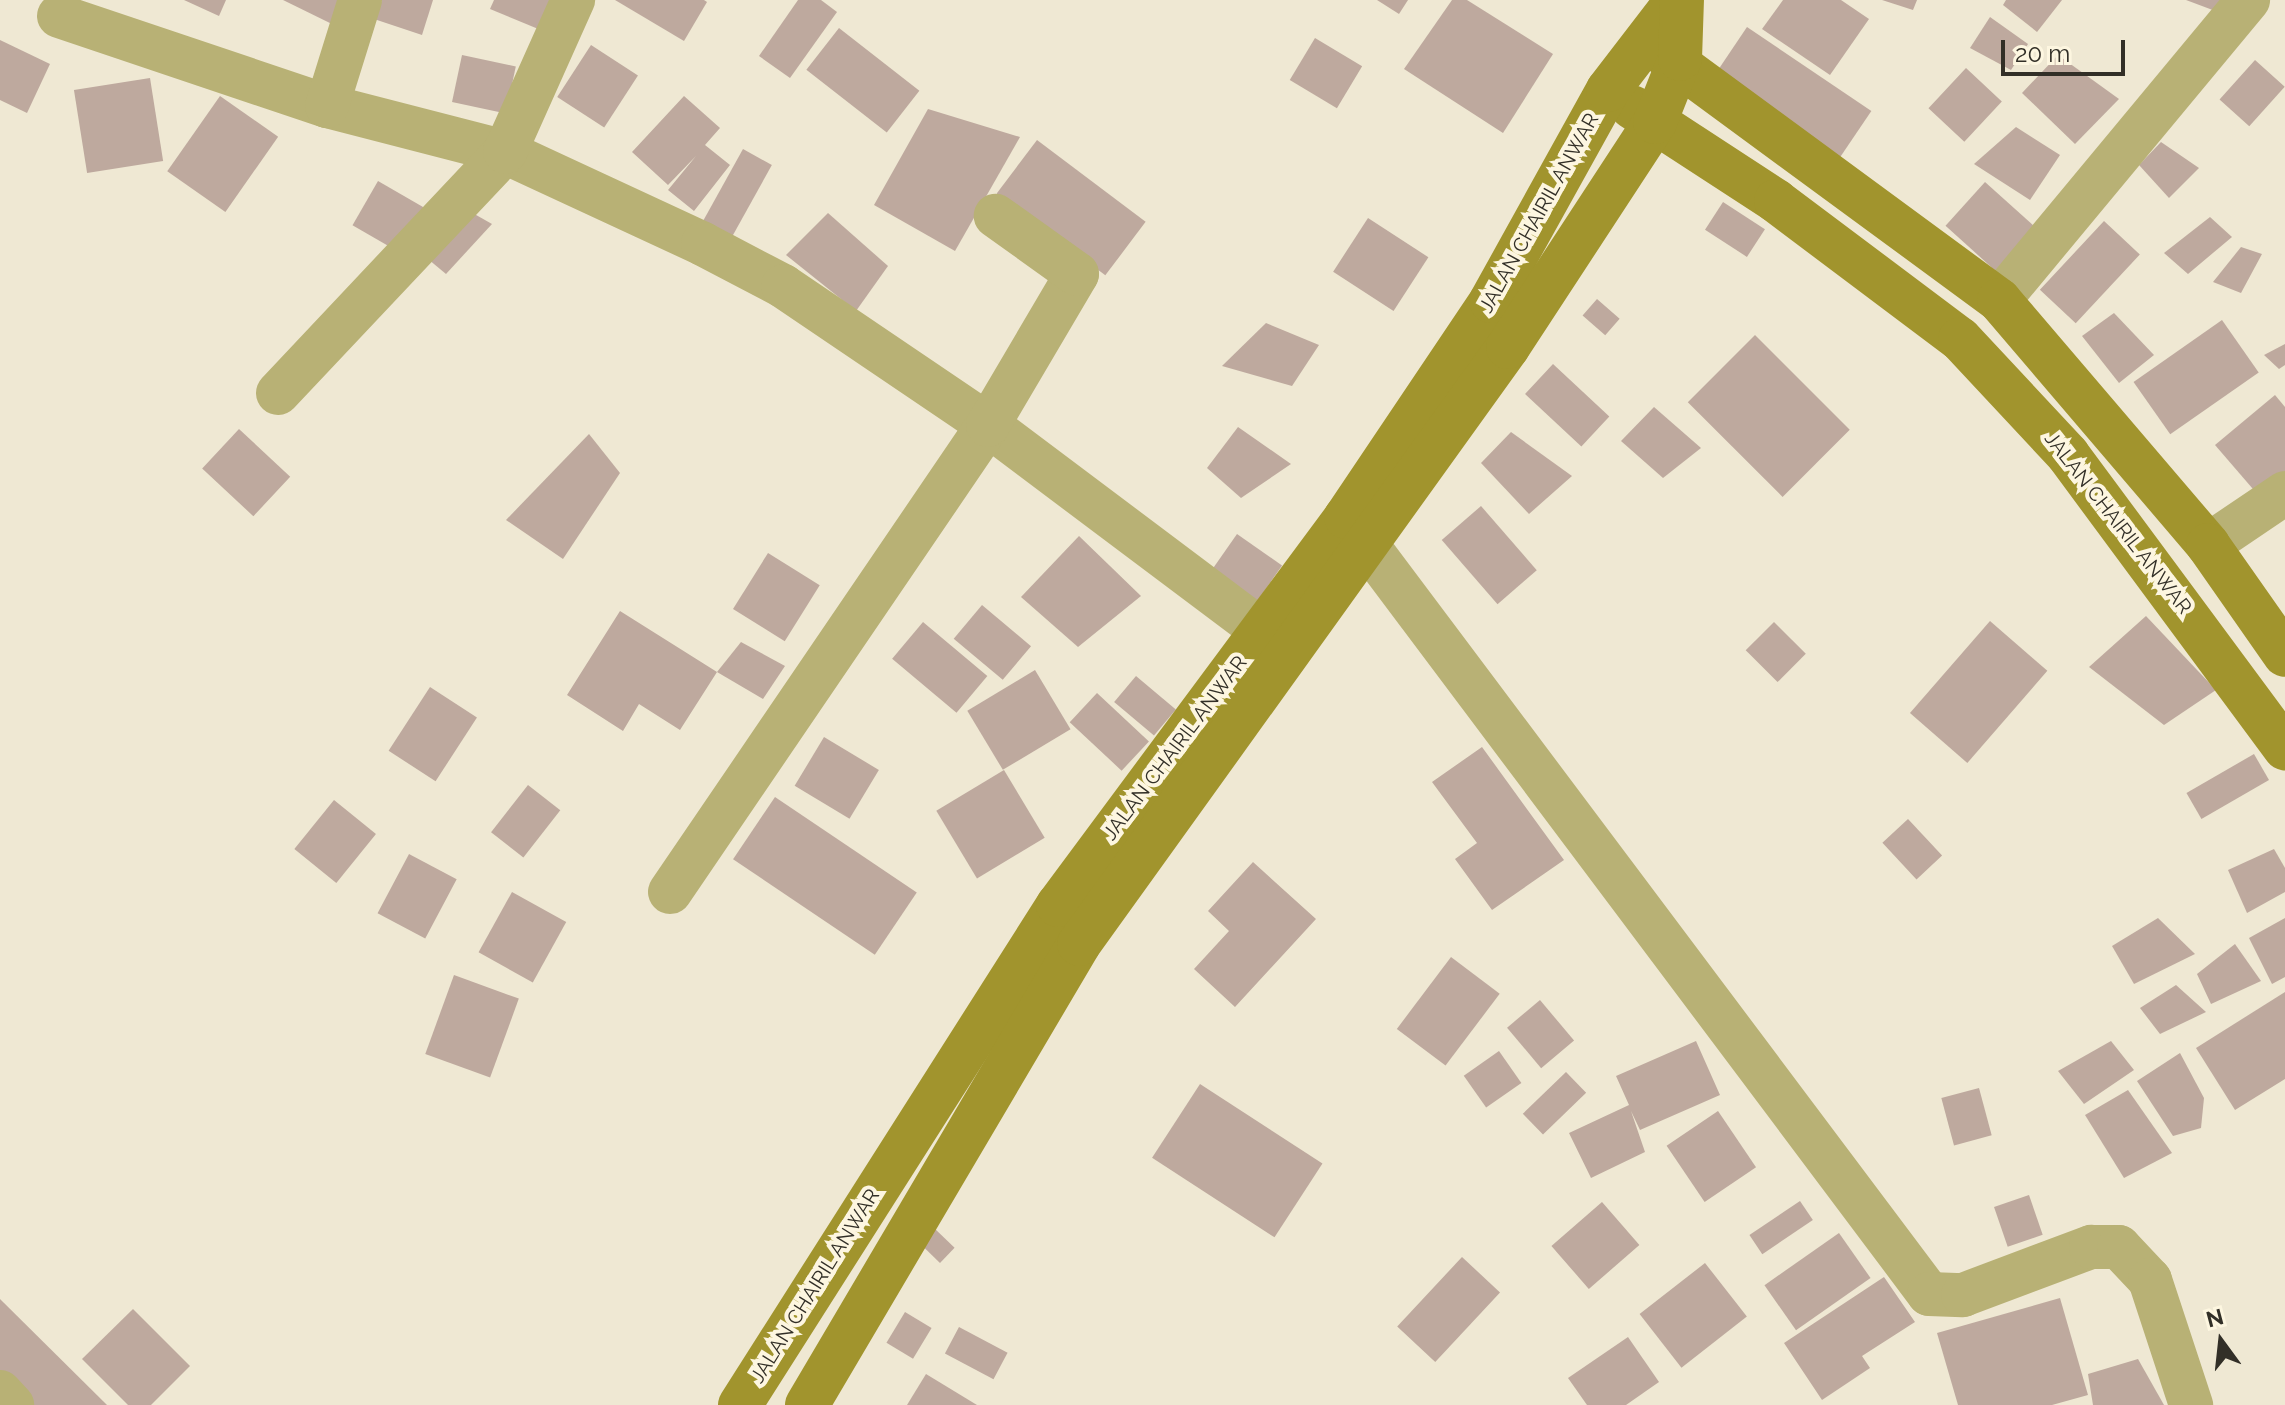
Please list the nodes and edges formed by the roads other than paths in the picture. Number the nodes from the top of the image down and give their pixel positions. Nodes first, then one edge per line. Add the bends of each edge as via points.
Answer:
1 (360, 0) edge
2 (573, 0) edge
3 (1679, 0) edge
4 (2248, 0) edge
5 (59, 16) dead end
6 (1661, 50) junction
7 (1608, 90) junction
8 (327, 106) junction
9 (1655, 122) junction
10 (505, 152) junction
11 (996, 216) dead end
12 (1999, 300) junction
13 (278, 393) dead end
14 (988, 425) junction
15 (2285, 493) edge
16 (1356, 529) junction
17 (2208, 545) junction
18 (1262, 631) junction
19 (2285, 655) edge
20 (2285, 748) edge
21 (670, 892) dead end
22 (0, 1392) edge
23 (12, 1405) edge
24 (740, 1405) edge
25 (807, 1405) edge
26 (2191, 1405) edge

1 - 8 street
2 - 10 street
3 - 6 main road, JALAN CHAIRIL ANWAR
4 - 12 street
5 - 8 street
6 - 7 main road, JALAN CHAIRIL ANWAR
6 - 9 main road, JALAN CHAIRIL ANWAR
6 - 12 main road
7 - 9 main road, JALAN CHAIRIL ANWAR
7 - 16 main road, JALAN CHAIRIL ANWAR
8 - 10 street
9 - 16 main road, JALAN CHAIRIL ANWAR via 1508,347
9 - 20 main road, JALAN CHAIRIL ANWAR via 1776,201 1960,339 2097,492
10 - 13 street
10 - 14 street via 783,286
11 - 14 street via 1077,274
12 - 17 main road
14 - 18 street
14 - 21 street
15 - 17 street
16 - 18 main road, JALAN CHAIRIL ANWAR
16 - 25 main road, JALAN CHAIRIL ANWAR via 1079,944
16 - 26 street via 1929,1294 1963,1295 2091,1247 2119,1247 2150,1280
17 - 19 main road
18 - 24 main road, JALAN CHAIRIL ANWAR via 1058,905
22 - 23 street

